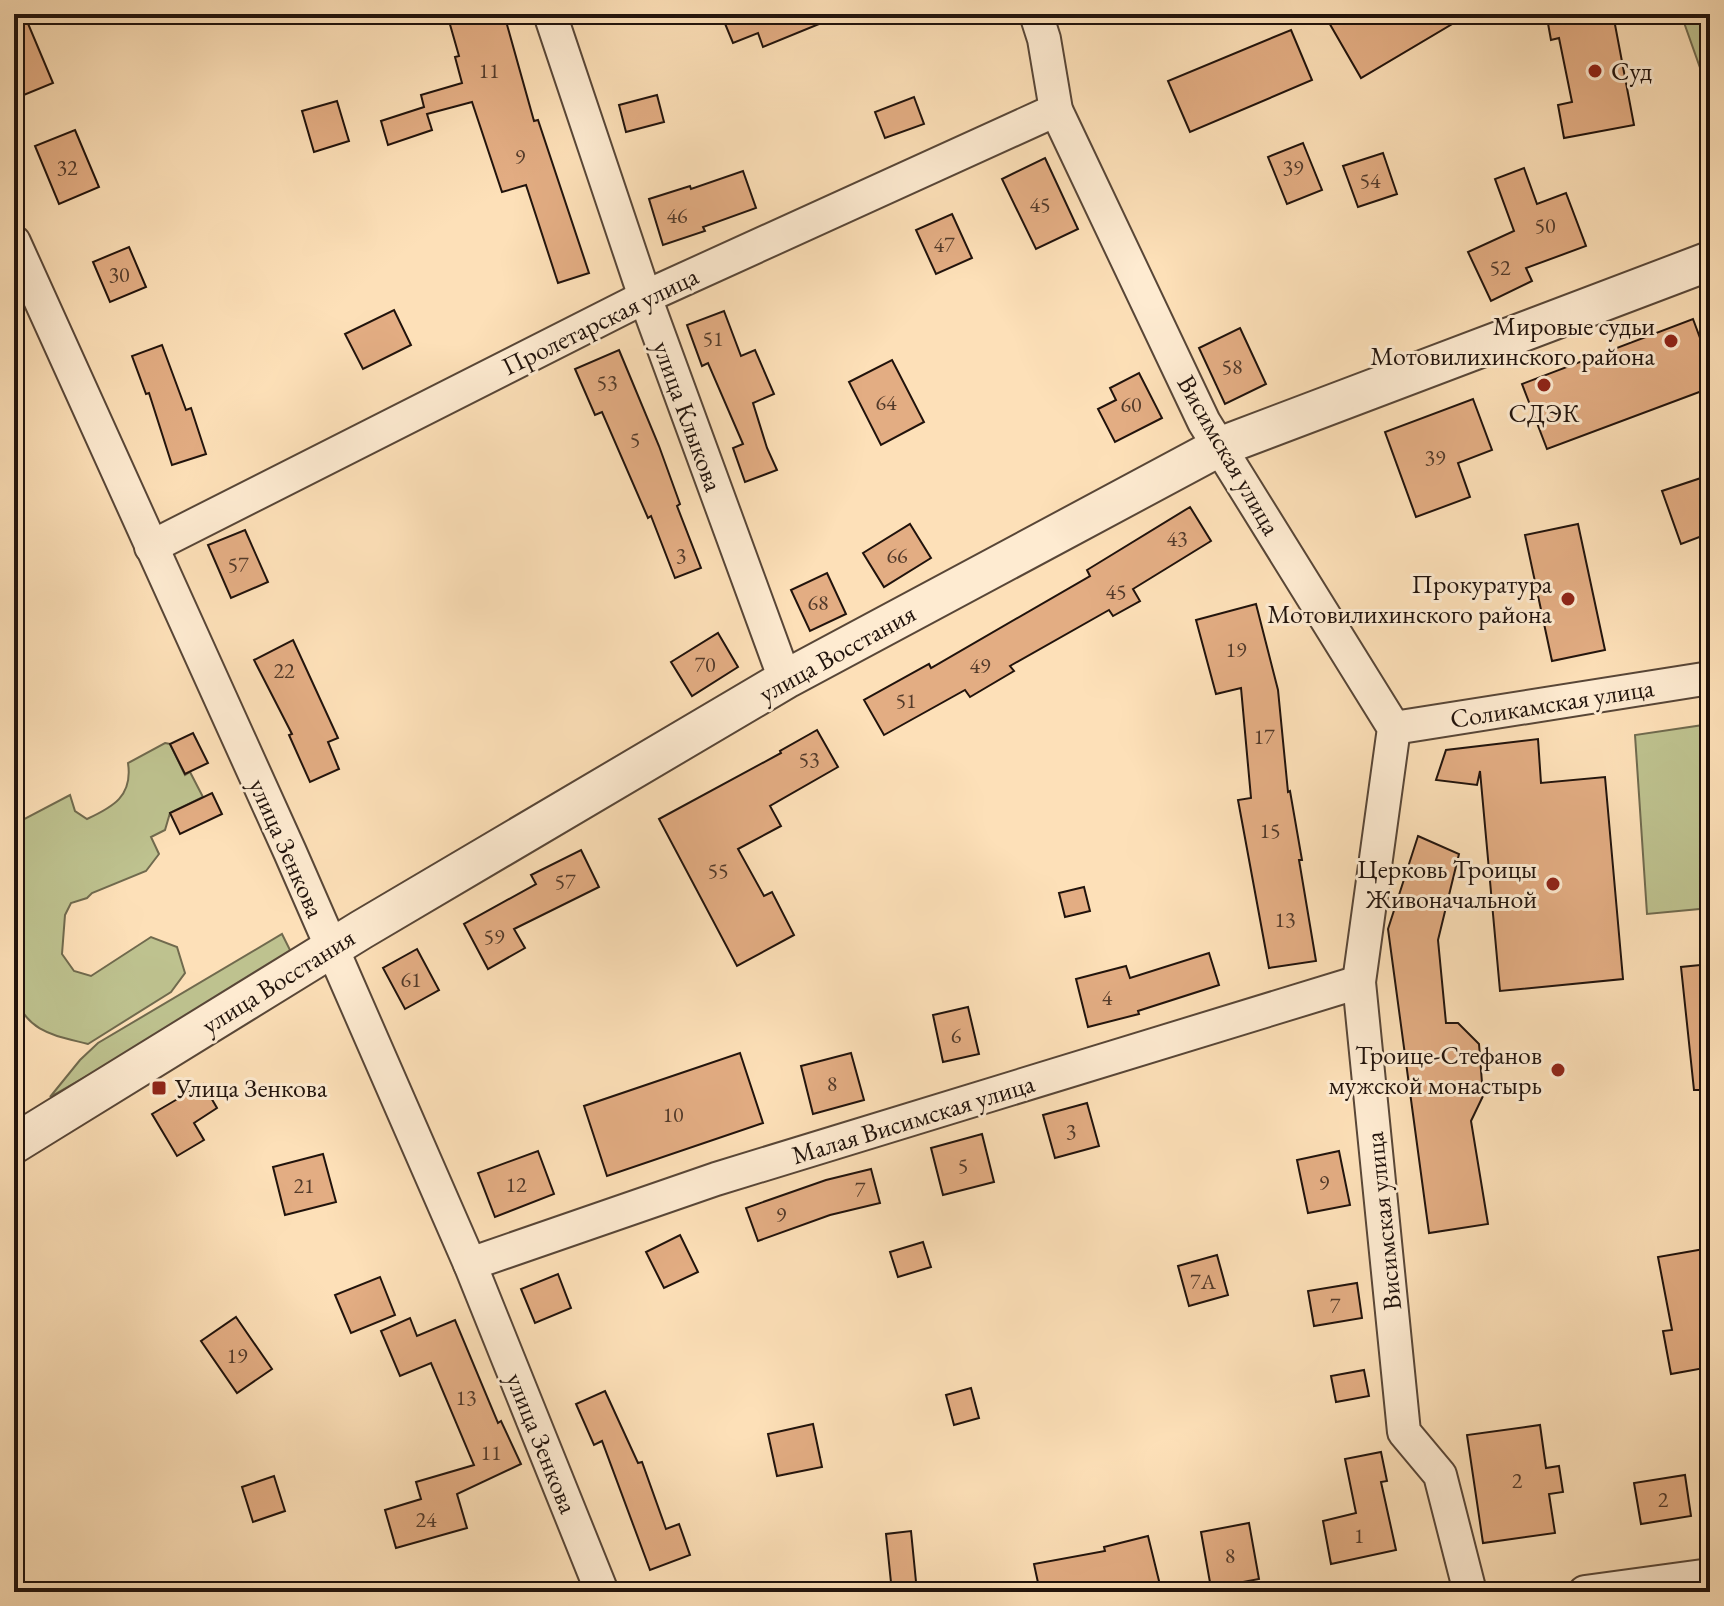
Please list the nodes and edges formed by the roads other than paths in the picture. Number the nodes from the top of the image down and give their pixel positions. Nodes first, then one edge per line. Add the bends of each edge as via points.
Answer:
1 (550, 14) edge
2 (1036, 14) edge
3 (1056, 110) junction
4 (14, 242) edge
5 (1710, 261) edge
6 (645, 297) junction
7 (1219, 447) junction
8 (151, 547) junction
9 (788, 678) junction
10 (1710, 678) edge
11 (1394, 728) junction
12 (331, 950) junction
13 (1359, 982) junction
14 (14, 1144) edge
15 (470, 1264) junction
16 (1710, 1575) edge
17 (602, 1592) edge
18 (1470, 1592) edge
19 (1585, 1592) edge

1 - 6 street, улица Клыкова
2 - 3 street, Висимская улица
3 - 6 street, Пролетарская улица
3 - 7 street, Висимская улица
4 - 8 street, улица Зенкова
5 - 7 street, улица Восстания
6 - 8 street, Пролетарская улица
6 - 9 street, улица Клыкова
7 - 9 street, улица Восстания
7 - 11 street, Висимская улица
8 - 12 street, улица Зенкова
9 - 12 street, улица Восстания
10 - 11 street, Соликамская улица
11 - 13 street, Висимская улица
12 - 14 street, улица Восстания
12 - 15 street, улица Зенкова
13 - 15 street, Малая Висимская улица via 716,1179
13 - 18 street, Висимская улица via 1404,1432 1440,1475
15 - 17 street, улица Зенкова
16 - 19 street

